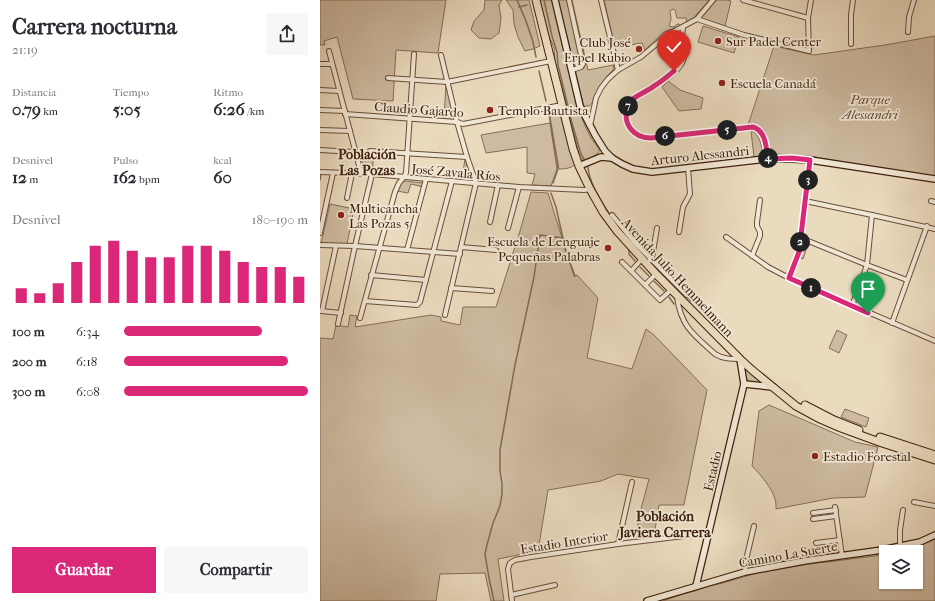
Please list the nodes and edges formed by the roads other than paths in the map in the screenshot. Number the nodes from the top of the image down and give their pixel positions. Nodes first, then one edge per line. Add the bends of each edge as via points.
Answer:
1 (536, 0) edge
2 (555, 0) edge
3 (569, 0) edge
4 (601, 0) edge
5 (713, 0) edge
6 (742, 0) edge
7 (811, 0) edge
8 (853, 0) edge
9 (914, 0) edge
10 (808, 18) junction
11 (697, 19) junction
12 (683, 27) junction
13 (908, 32) dead end
14 (668, 34) junction
15 (682, 43) junction
16 (851, 44) dead end
17 (329, 51) dead end
18 (414, 54) dead end
19 (441, 55) dead end
20 (551, 61) junction
21 (320, 64) edge
22 (331, 64) junction
23 (572, 70) junction
24 (618, 70) junction
25 (388, 78) dead end
26 (412, 80) junction
27 (447, 82) junction
28 (320, 90) edge
29 (339, 91) junction
30 (562, 105) junction
31 (593, 109) junction
32 (320, 110) edge
33 (345, 113) junction
34 (584, 114) junction
35 (410, 118) junction
36 (457, 122) junction
37 (590, 126) junction
38 (320, 130) edge
39 (350, 131) junction
40 (320, 150) edge
41 (370, 151) dead end
42 (605, 151) junction
43 (355, 152) junction
44 (408, 153) junction
45 (467, 157) junction
46 (601, 157) junction
47 (612, 158) junction
48 (768, 159) junction
49 (810, 160) junction
50 (579, 166) junction
51 (688, 168) junction
52 (320, 172) edge
53 (333, 173) junction
54 (352, 173) junction
55 (361, 173) junction
56 (372, 174) junction
57 (404, 177) junction
58 (426, 179) junction
59 (935, 180) edge
60 (452, 181) junction
61 (476, 183) junction
62 (498, 185) junction
63 (518, 187) junction
64 (590, 189) junction
65 (347, 198) dead end
66 (760, 200) dead end
67 (805, 201) junction
68 (612, 215) dead end
69 (872, 215) junction
70 (490, 222) dead end
71 (926, 226) junction
72 (508, 228) dead end
73 (658, 228) dead end
74 (935, 229) edge
75 (320, 232) edge
76 (679, 232) dead end
77 (726, 237) dead end
78 (801, 238) junction
79 (320, 245) edge
80 (336, 246) junction
81 (355, 246) junction
82 (461, 247) junction
83 (378, 248) junction
84 (407, 250) junction
85 (496, 250) dead end
86 (434, 252) junction
87 (460, 254) junction
88 (752, 256) junction
89 (647, 261) junction
90 (622, 262) dead end
91 (867, 265) junction
92 (631, 270) junction
93 (656, 274) junction
94 (371, 275) junction
95 (789, 278) junction
96 (426, 280) junction
97 (907, 280) junction
98 (645, 285) junction
99 (451, 288) junction
100 (492, 291) dead end
101 (674, 292) junction
102 (687, 295) dead end
103 (365, 301) junction
104 (852, 306) junction
105 (321, 311) edge
106 (340, 313) junction
107 (444, 315) dead end
108 (360, 318) dead end
109 (892, 323) junction
110 (338, 324) dead end
111 (935, 341) edge
112 (740, 359) junction
113 (744, 384) junction
114 (773, 387) junction
115 (780, 392) junction
116 (935, 455) edge
117 (935, 460) edge
118 (632, 482) dead end
119 (914, 502) dead end
120 (935, 506) edge
121 (903, 510) dead end
122 (813, 513) dead end
123 (836, 516) junction
124 (813, 518) dead end
125 (754, 526) dead end
126 (708, 533) junction
127 (935, 535) edge
128 (840, 540) junction
129 (816, 542) dead end
130 (618, 544) junction
131 (900, 545) edge
132 (905, 545) edge
133 (879, 550) edge
134 (842, 556) junction
135 (745, 572) junction
136 (555, 585) dead end
137 (696, 586) junction
138 (511, 595) junction
139 (512, 601) edge
140 (647, 601) edge

1 - 20 highway, Avenida Julio Hemmelmann
2 - 23 street, Arturo Alessandri
3 - 23 street via 583,64
4 - 24 street
5 - 11 street
6 - 10 street
7 - 10 street
8 - 16 street
9 - 13 street
10 - 11 street via 809,52 744,35
11 - 12 street
12 - 14 street
12 - 15 street
14 - 15 street
14 - 24 street via 640,57
15 - 48 street via 684,53 680,67 636,97 629,105 626,115 630,128 644,138 651,138 755,128 763,136
17 - 22 street
18 - 26 street
19 - 27 street
20 - 27 street
20 - 30 highway, Avenida Julio Hemmelmann
21 - 22 street
22 - 29 street
23 - 34 street, Arturo Alessandri
24 - 31 street via 601,88
25 - 26 street
26 - 27 street
26 - 35 street
27 - 36 street
28 - 29 street
29 - 33 street
30 - 36 street, Claudio Gajardo via 464,124
30 - 50 highway, Avenida Julio Hemmelmann
31 - 34 street
31 - 37 street
32 - 33 street, Claudio Gajardo
33 - 35 street, Claudio Gajardo
33 - 39 street
34 - 37 street, Arturo Alessandri
35 - 36 street, Claudio Gajardo
35 - 44 street
36 - 45 street
37 - 42 street, Arturo Alessandri
38 - 39 street
39 - 43 street
40 - 43 street
41 - 44 street
42 - 46 street
42 - 47 street, Arturo Alessandri
43 - 55 street
44 - 45 street
44 - 57 street
45 - 61 street
46 - 47 street, Arturo Alessandri
46 - 50 street, Arturo Alessandri
47 - 51 street, Arturo Alessandri via 646,172
48 - 49 street, Arturo Alessandri
48 - 51 street, Arturo Alessandri
49 - 59 street, Arturo Alessandri
49 - 67 street
50 - 64 highway, Avenida Julio Hemmelmann
51 - 76 street via 690,194 684,206
52 - 53 street, José Zavala Ríos
53 - 54 street, José Zavala Ríos
53 - 75 street
54 - 55 street, José Zavala Ríos
54 - 65 street
55 - 56 street, José Zavala Ríos
56 - 57 street, José Zavala Ríos
56 - 81 street
57 - 58 street, José Zavala Ríos
57 - 83 street via 394,192
58 - 60 street, José Zavala Ríos
58 - 84 street
60 - 61 street, José Zavala Ríos
60 - 86 street
61 - 62 street, José Zavala Ríos
61 - 82 street
62 - 63 street, José Zavala Ríos
62 - 70 street
63 - 64 street, José Zavala Ríos
63 - 72 street
64 - 89 highway, Avenida Julio Hemmelmann via 617,230
66 - 88 street via 757,222 760,236
67 - 69 street
67 - 78 street
68 - 89 street
69 - 71 street
69 - 91 street
71 - 74 street
71 - 97 street
73 - 89 street via 652,258
77 - 88 street
78 - 91 street
78 - 95 street via 799,252
79 - 80 street
80 - 81 street
80 - 105 street
81 - 83 street
81 - 106 street
82 - 85 street
82 - 87 street
83 - 84 street
83 - 94 street
84 - 86 street
86 - 87 street
86 - 96 street
87 - 99 street
88 - 95 street
89 - 92 street
89 - 93 highway, Avenida Julio Hemmelmann
89 - 102 street
90 - 92 street
91 - 97 street
91 - 104 street
92 - 98 street
93 - 98 street
93 - 101 highway, Avenida Julio Hemmelmann
94 - 96 street
94 - 103 street
95 - 104 street
96 - 103 street via 417,305
97 - 109 street
98 - 101 street via 660,300
99 - 100 street
99 - 107 street
101 - 112 highway, Avenida Julio Hemmelmann
101 - 112 street via 681,315 691,332 715,354
103 - 108 street
104 - 109 street
105 - 106 street
106 - 110 street
109 - 111 street
112 - 113 street, Estadio
112 - 114 highway, Avenida Julio Hemmelmann
113 - 114 street
113 - 126 street, Estadio
114 - 115 highway, Avenida Julio Hemmelmann
115 - 116 highway, Avenida Julio Hemmelmann via 856,429
115 - 117 highway, Avenida Julio Hemmelmann via 796,406 818,418
118 - 130 street
119 - 120 street
121 - 131 street
122 - 123 street via 836,509
123 - 124 street
123 - 128 street
125 - 135 street
126 - 130 street, Estadio Interior
126 - 137 street, Estadio
127 - 132 street, Camino La Suerte
128 - 129 street
128 - 134 street
130 - 138 street, Estadio Interior via 515,560 510,563 508,569
133 - 134 street, Camino La Suerte
134 - 135 street, Camino La Suerte via 804,560
135 - 137 street, Camino La Suerte
136 - 138 street
137 - 140 street, Camino La Suerte
138 - 139 street, Estadio Interior

